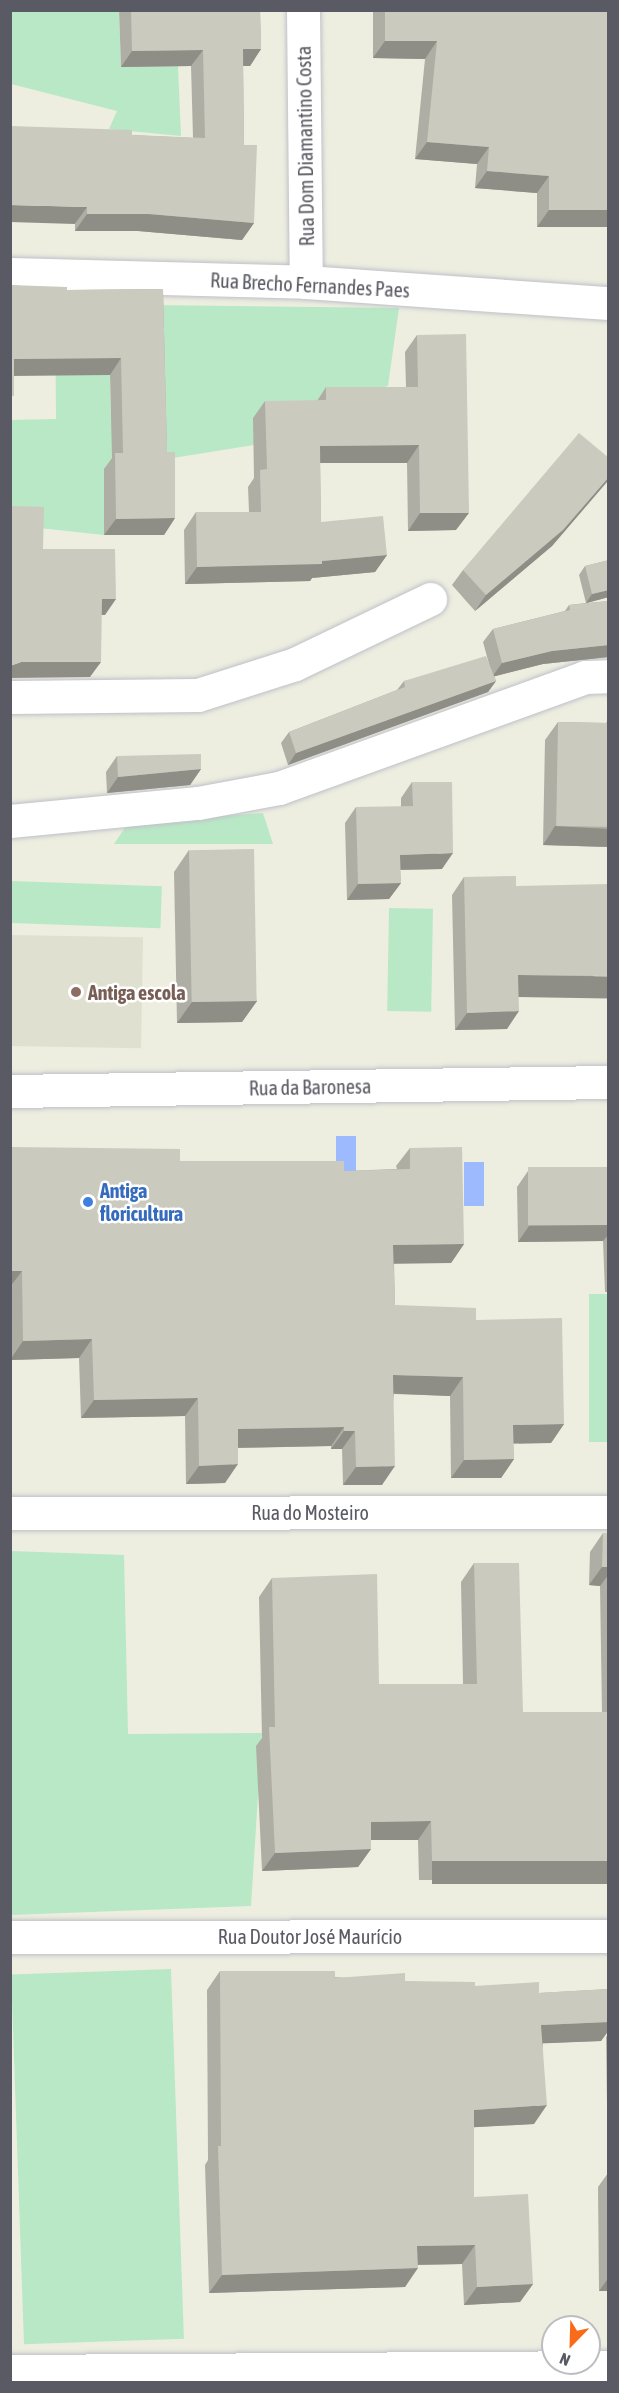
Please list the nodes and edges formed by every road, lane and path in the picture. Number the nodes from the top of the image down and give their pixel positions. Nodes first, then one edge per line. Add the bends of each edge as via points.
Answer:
1 (303, 10) edge
2 (10, 274) edge
3 (306, 282) junction
4 (609, 303) edge
5 (430, 599) dead end
6 (609, 676) edge
7 (10, 697) edge
8 (10, 821) edge
9 (609, 1082) edge
10 (10, 1091) edge
11 (609, 1512) edge
12 (10, 1513) edge
13 (609, 1936) edge
14 (10, 1937) edge
15 (609, 2367) edge
16 (10, 2371) edge

1 - 3 street, Rua Dom Diamantino Costa
2 - 3 street, Rua Brecho Fernandes Paes
3 - 4 street, Rua Brecho Fernandes Paes
5 - 7 street via 294,664 198,695
6 - 8 street via 585,677 279,788 198,803
9 - 10 street, Rua da Baronesa
11 - 12 street, Rua do Mosteiro
13 - 14 street, Rua Doutor José Maurício
15 - 16 street

